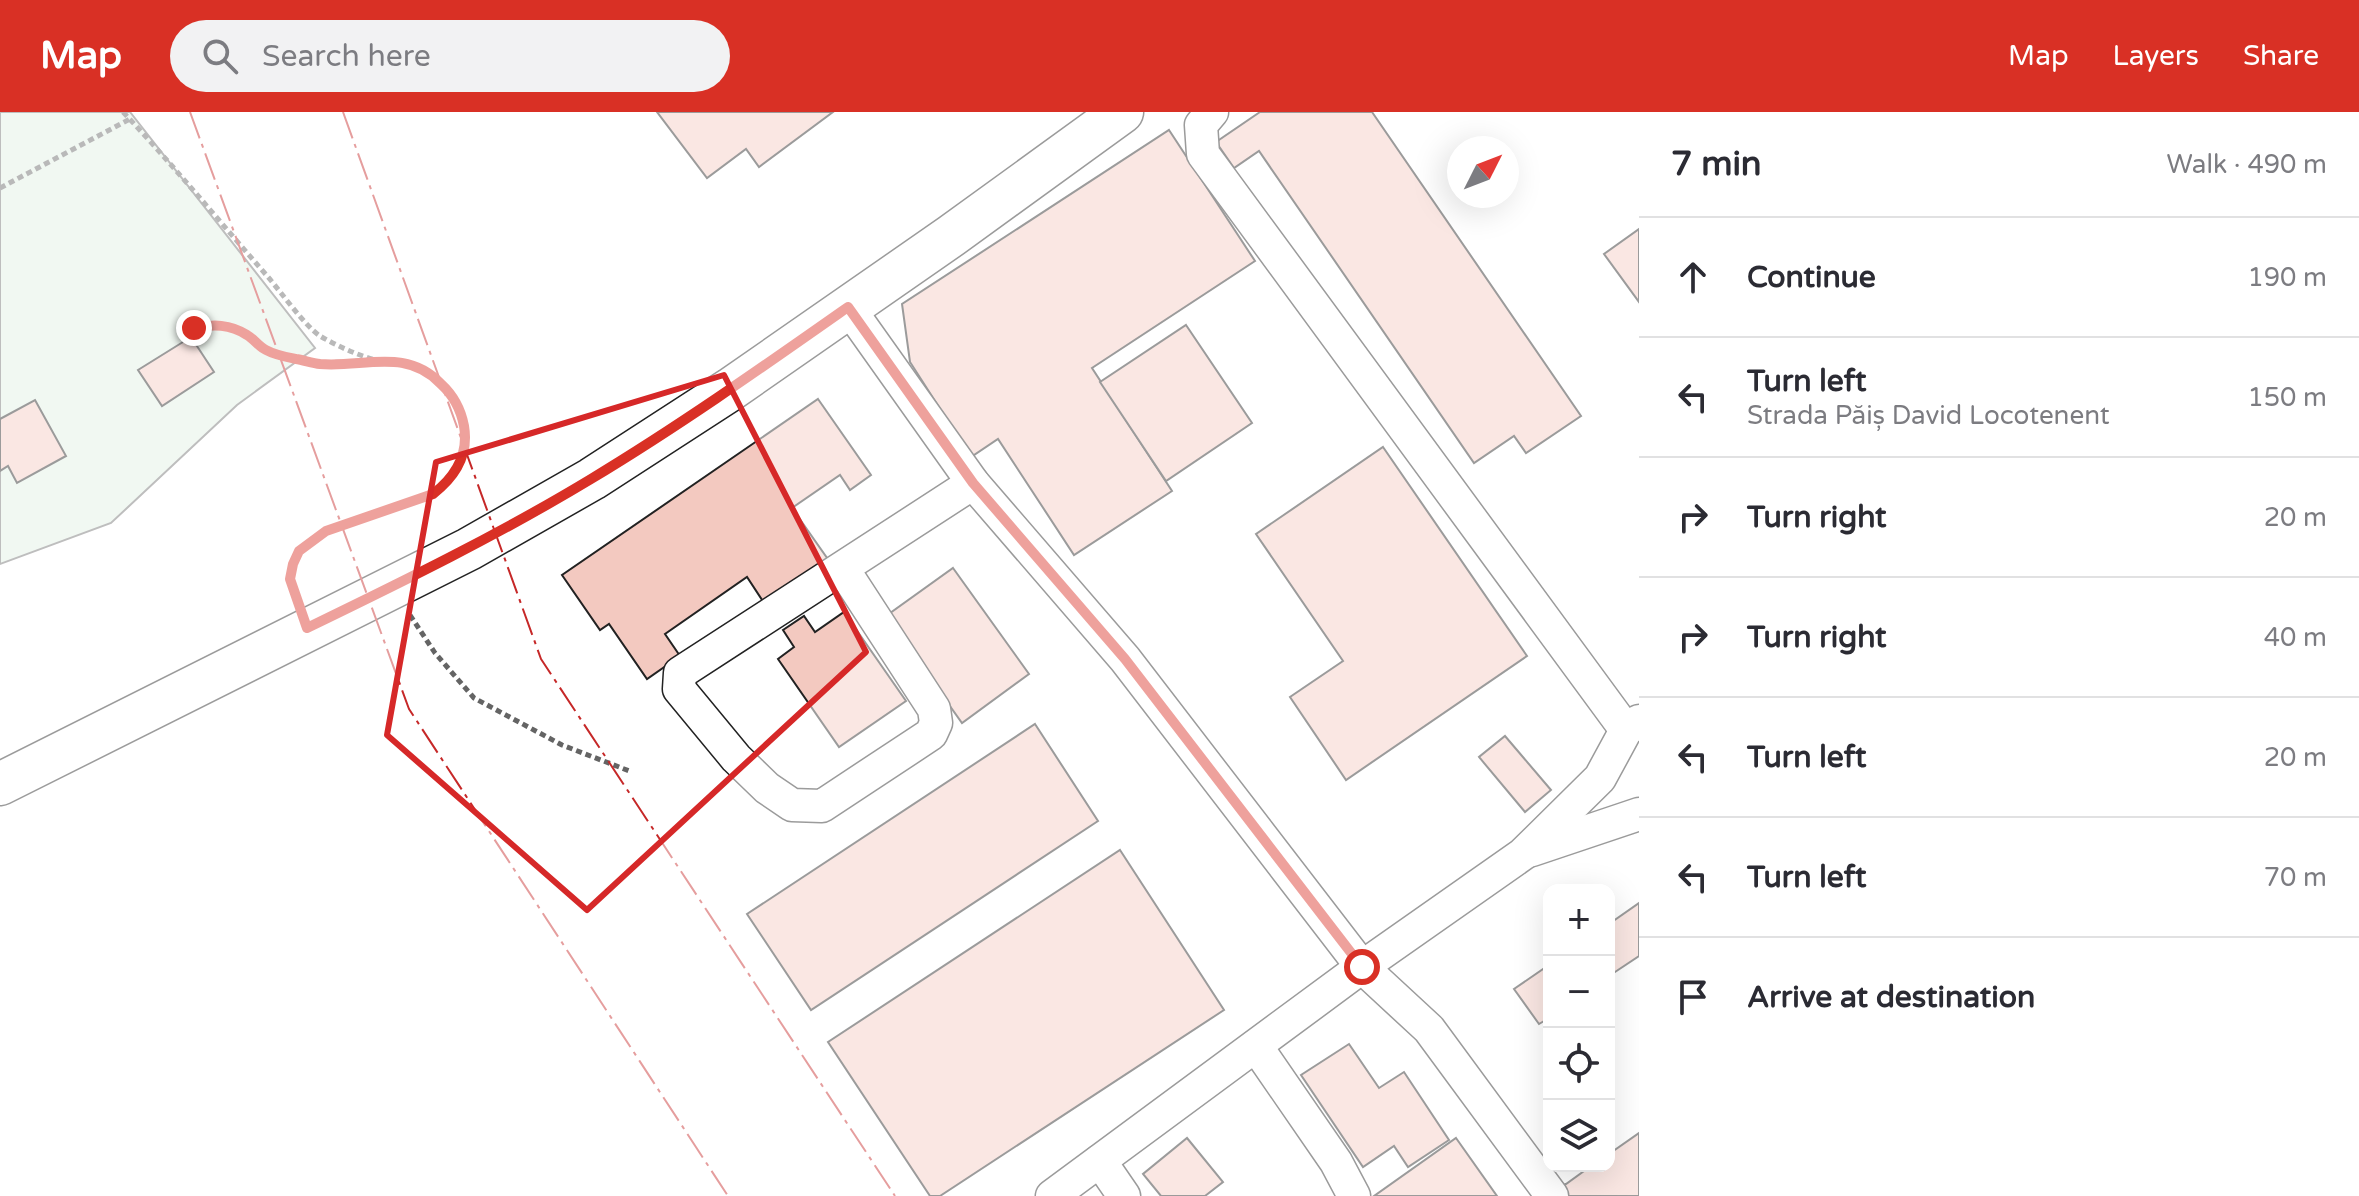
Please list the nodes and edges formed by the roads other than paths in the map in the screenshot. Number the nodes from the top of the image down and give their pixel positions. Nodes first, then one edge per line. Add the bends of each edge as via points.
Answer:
1 (1122, 112) edge
2 (1212, 112) edge
3 (848, 307) junction
4 (973, 483) junction
5 (843, 569) junction
6 (1632, 726) edge
7 (0, 784) edge
8 (1639, 814) edge
9 (1523, 854) junction
10 (1362, 967) junction
11 (1256, 1046) junction
12 (1100, 1161) junction
13 (1052, 1196) edge
14 (1124, 1196) edge
15 (1354, 1196) edge
16 (1552, 1196) edge

1 - 3 main road
2 - 6 lane via 1201,125 1203,154
3 - 4 lane
3 - 7 main road via 592,479 469,549
4 - 5 lane
4 - 10 lane via 1125,659
5 - 5 lane via 934,709 936,723 931,734 822,806 792,805 736,758 679,689 680,673
6 - 9 lane via 1600,778
8 - 9 lane
9 - 10 lane
10 - 11 lane
10 - 16 lane via 1429,1029
11 - 12 lane
11 - 15 lane
12 - 13 lane
12 - 14 lane

